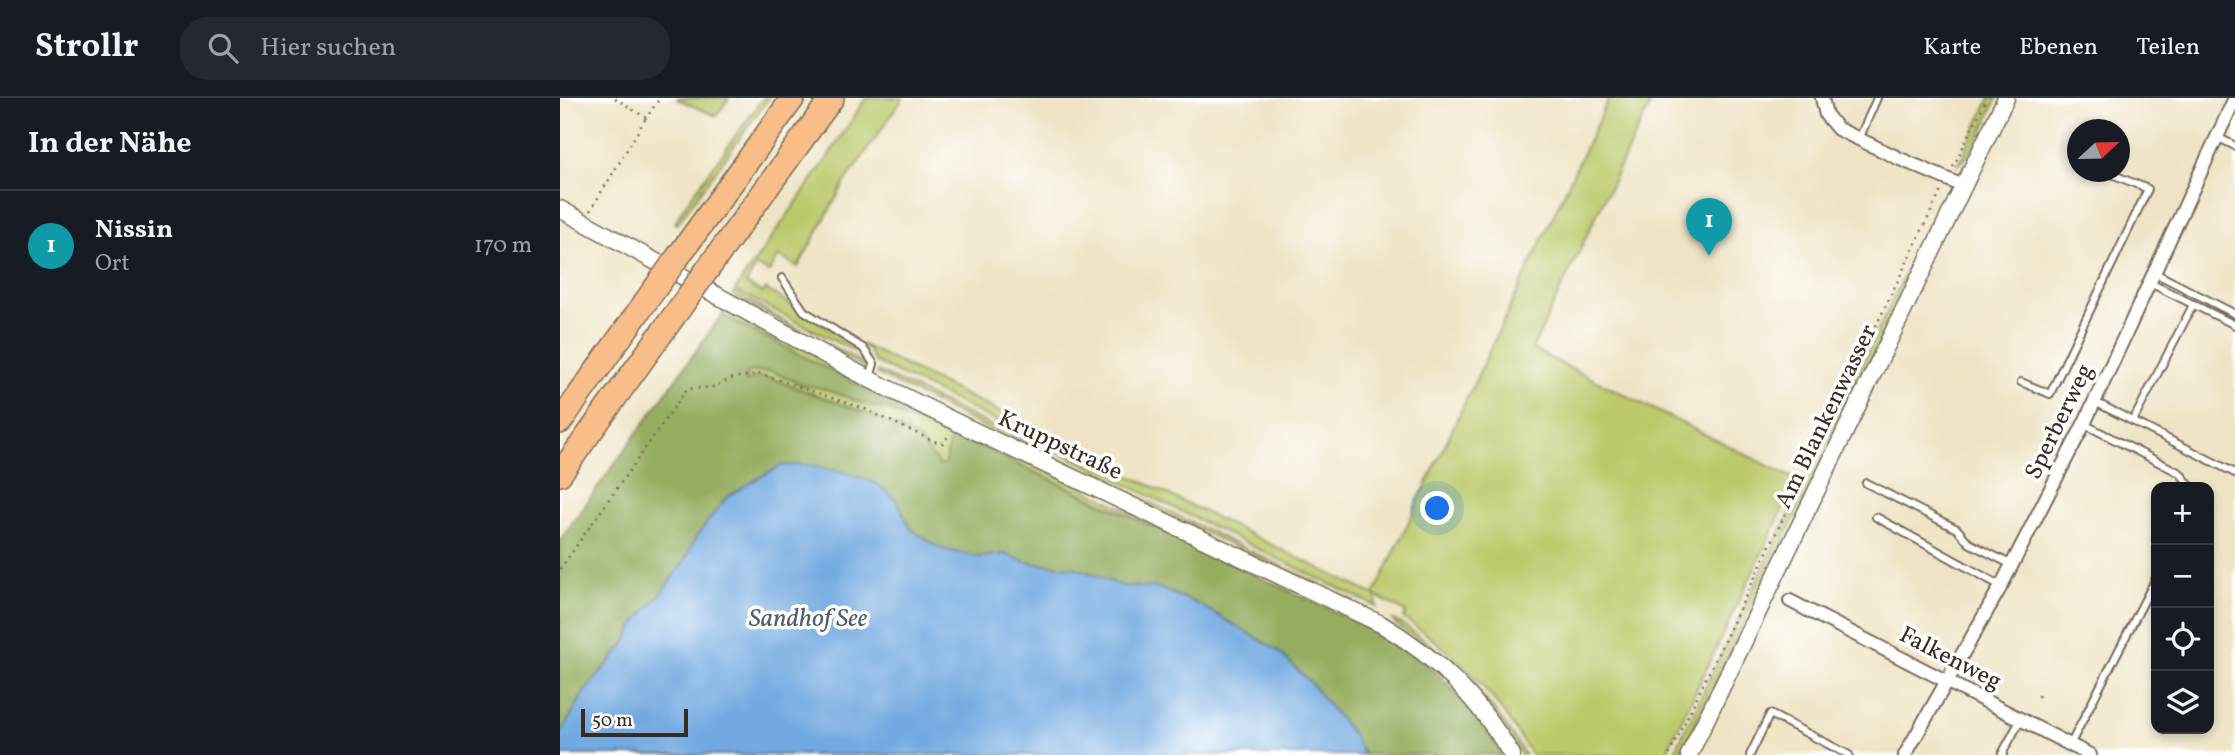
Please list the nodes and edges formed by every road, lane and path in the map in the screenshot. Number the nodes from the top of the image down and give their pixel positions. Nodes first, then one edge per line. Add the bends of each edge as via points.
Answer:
1 (615, 98) edge
2 (660, 98) edge
3 (793, 98) edge
4 (832, 98) edge
5 (1822, 98) edge
6 (1877, 98) edge
7 (1987, 98) edge
8 (2006, 98) edge
9 (2235, 98) edge
10 (646, 118) junction
11 (2217, 137) junction
12 (1859, 139) junction
13 (2235, 146) edge
14 (1947, 179) junction
15 (2130, 182) edge
16 (1963, 186) junction
17 (560, 209) edge
18 (583, 222) junction
19 (782, 278) dead end
20 (2152, 278) junction
21 (2193, 305) junction
22 (2235, 314) edge
23 (2235, 325) edge
24 (869, 379) junction
25 (2021, 382) dead end
26 (2095, 402) junction
27 (2133, 421) junction
28 (560, 422) edge
29 (958, 423) junction
30 (2084, 424) junction
31 (2235, 473) edge
32 (560, 474) edge
33 (2187, 482) edge
34 (1866, 483) dead end
35 (1876, 517) dead end
36 (2012, 565) junction
37 (560, 569) edge
38 (2001, 586) junction
39 (2151, 588) edge
40 (1790, 601) dead end
41 (1948, 682) junction
42 (2041, 691) dead end
43 (2038, 697) dead end
44 (2021, 719) junction
45 (2070, 745) junction
46 (1512, 755) edge
47 (1669, 755) edge
48 (1689, 755) edge
49 (1750, 755) edge
50 (1849, 755) edge
51 (1905, 755) edge
52 (2003, 755) edge
53 (2091, 755) edge

1 - 10 path
2 - 10 path
3 - 28 highway, bridge
4 - 32 highway, bridge
5 - 12 street via 1831,123
6 - 12 lane
7 - 14 path
8 - 16 street, Am Blankenwasser
9 - 11 street, Sperberweg
10 - 18 path
11 - 13 lane
11 - 20 street, Sperberweg
12 - 14 street
14 - 16 street
14 - 47 path
15 - 25 lane via 2148,189 2050,394
16 - 48 street, Am Blankenwasser
17 - 18 street, Kruppstraße
18 - 24 street, Kruppstraße
19 - 24 lane via 804,312 870,356 874,364
20 - 21 lane
20 - 22 lane
20 - 26 street, Sperberweg
21 - 23 lane
21 - 27 lane
24 - 29 street, Kruppstraße
26 - 27 lane
26 - 30 street, Sperberweg
27 - 31 lane
29 - 37 path via 943,443 933,442 865,409 761,374 687,389
29 - 46 street, Kruppstraße via 1381,624 1451,675 1486,714
30 - 33 lane via 2180,473
30 - 36 street, Sperberweg
34 - 36 lane via 1957,529 1969,543
35 - 38 lane
36 - 38 street, Sperberweg
38 - 41 street, Sperberweg
39 - 45 lane
40 - 41 street, Falkenweg
41 - 44 street, Falkenweg
41 - 51 street, Sperberweg
42 - 43 path
44 - 45 street, Falkenweg
44 - 52 lane
45 - 53 street, Falkenweg
49 - 50 lane via 1770,714

